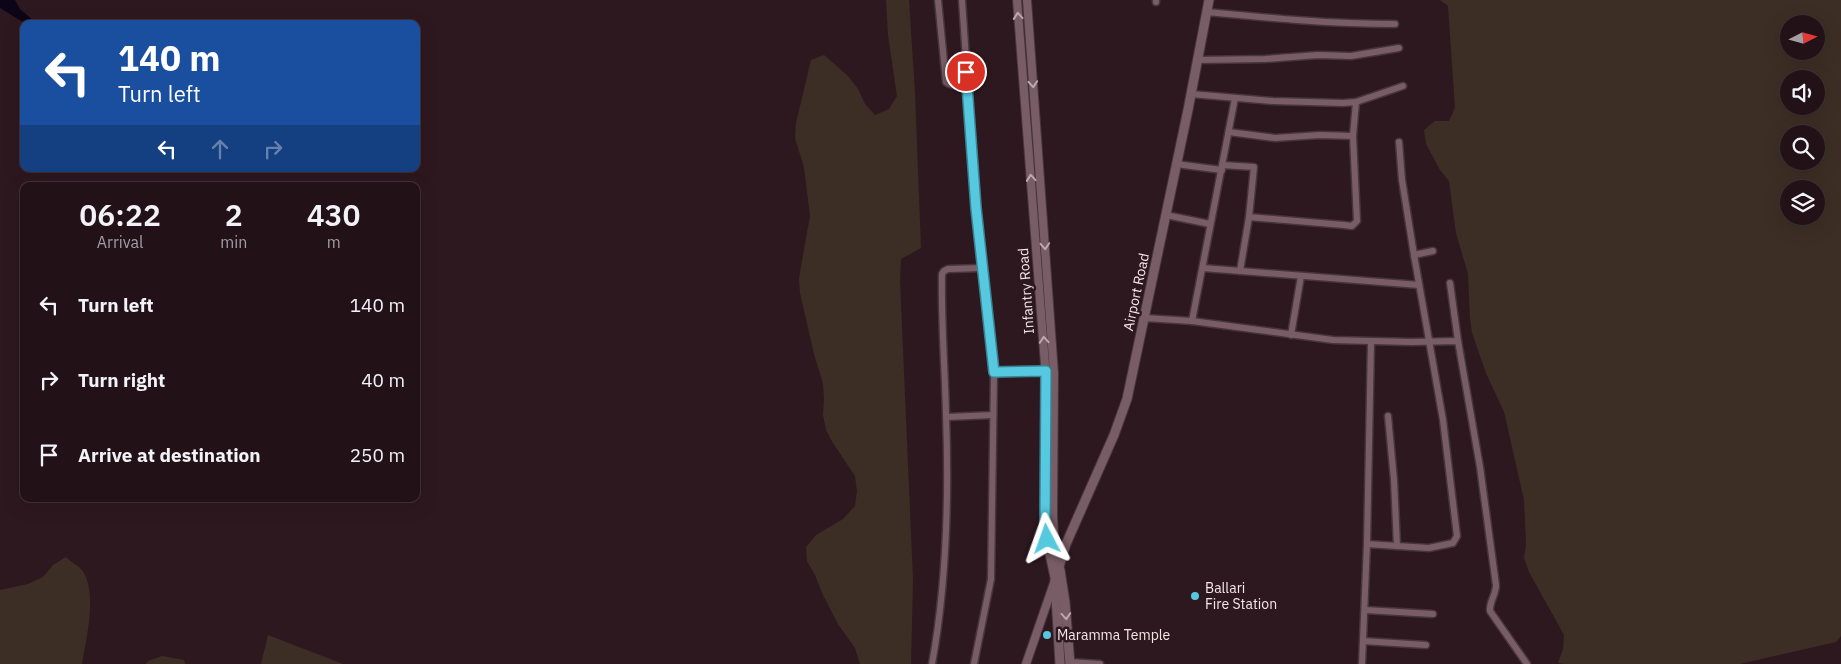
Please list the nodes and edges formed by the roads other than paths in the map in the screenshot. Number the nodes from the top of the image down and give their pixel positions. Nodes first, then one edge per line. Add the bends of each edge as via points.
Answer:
1 (938, 0) edge
2 (962, 0) edge
3 (1017, 0) edge
4 (1027, 0) edge
5 (1209, 0) edge
6 (1207, 12) junction
7 (1395, 24) dead end
8 (1400, 48) dead end
9 (1198, 60) junction
10 (1403, 86) dead end
11 (967, 88) junction
12 (1191, 94) junction
13 (1235, 98) junction
14 (1356, 102) junction
15 (1229, 132) junction
16 (1353, 136) junction
17 (1400, 142) dead end
18 (1176, 164) junction
19 (1222, 168) junction
20 (1166, 214) junction
21 (1249, 217) junction
22 (1210, 224) junction
23 (1433, 251) dead end
24 (1414, 254) junction
25 (982, 268) junction
26 (1203, 268) junction
27 (1240, 271) junction
28 (1301, 276) junction
29 (1450, 282) dead end
30 (1419, 285) junction
31 (1144, 318) junction
32 (1192, 321) junction
33 (1291, 335) junction
34 (1428, 341) junction
35 (1458, 341) junction
36 (1371, 342) junction
37 (1046, 371) junction
38 (994, 372) junction
39 (993, 414) junction
40 (1388, 416) dead end
41 (946, 417) junction
42 (1367, 544) junction
43 (1397, 546) junction
44 (1060, 568) junction
45 (1055, 580) junction
46 (1365, 610) junction
47 (1433, 614) dead end
48 (1363, 641) junction
49 (1426, 645) dead end
50 (1070, 663) edge
51 (932, 664) edge
52 (974, 664) edge
53 (1026, 664) edge
54 (1060, 664) edge
55 (1100, 664) edge
56 (1362, 664) edge
57 (1526, 664) edge

1 - 11 street via 946,82
2 - 11 street
37 -> 3 street, Infantry Road
4 -> 44 street, Infantry Road via 1054,373 1053,517
5 - 6 main road, Airport Road
6 - 7 street via 1350,24
6 - 9 main road, Airport Road
8 - 9 street via 1351,56
9 - 12 main road, Airport Road
10 - 14 street
11 - 25 street
12 - 13 street
12 - 18 main road, Airport Road
13 - 14 street
13 - 15 street
14 - 16 street
15 - 16 street via 1275,138
15 - 19 street
16 - 21 street via 1357,221 1352,226
17 - 24 street via 1402,180
18 - 19 street
18 - 20 main road, Airport Road
19 - 21 street via 1254,167
19 - 22 street
20 - 22 street
20 - 31 main road, Airport Road
21 - 27 street
22 - 26 street
23 - 24 street
24 - 30 street
25 - 38 street
25 - 41 street via 948,269 942,274
26 - 27 street
26 - 32 street
27 - 28 street
28 - 30 street
28 - 33 street
29 - 35 street
30 - 34 street
31 - 32 street
31 - 44 main road, Airport Road via 1126,399 1114,435 1066,544
32 - 33 street
33 - 36 street
34 - 35 street
34 - 36 street
34 - 43 street via 1443,420 1457,536 1453,543 1429,548
35 - 57 street via 1496,586 1490,611
36 - 42 street
37 - 38 street
37 - 45 street, Infantry Road via 1045,525
38 - 39 street
39 - 41 street
39 - 52 street via 991,579
40 - 43 street
41 - 51 street via 946,538 938,634
42 - 43 street
42 - 46 street
44 - 45 main road, Airport Road
44 -> 50 main road
45 - 53 street
45 - 54 main road
46 - 47 street
46 - 48 street
48 - 49 street
48 - 56 street
50 - 55 street

